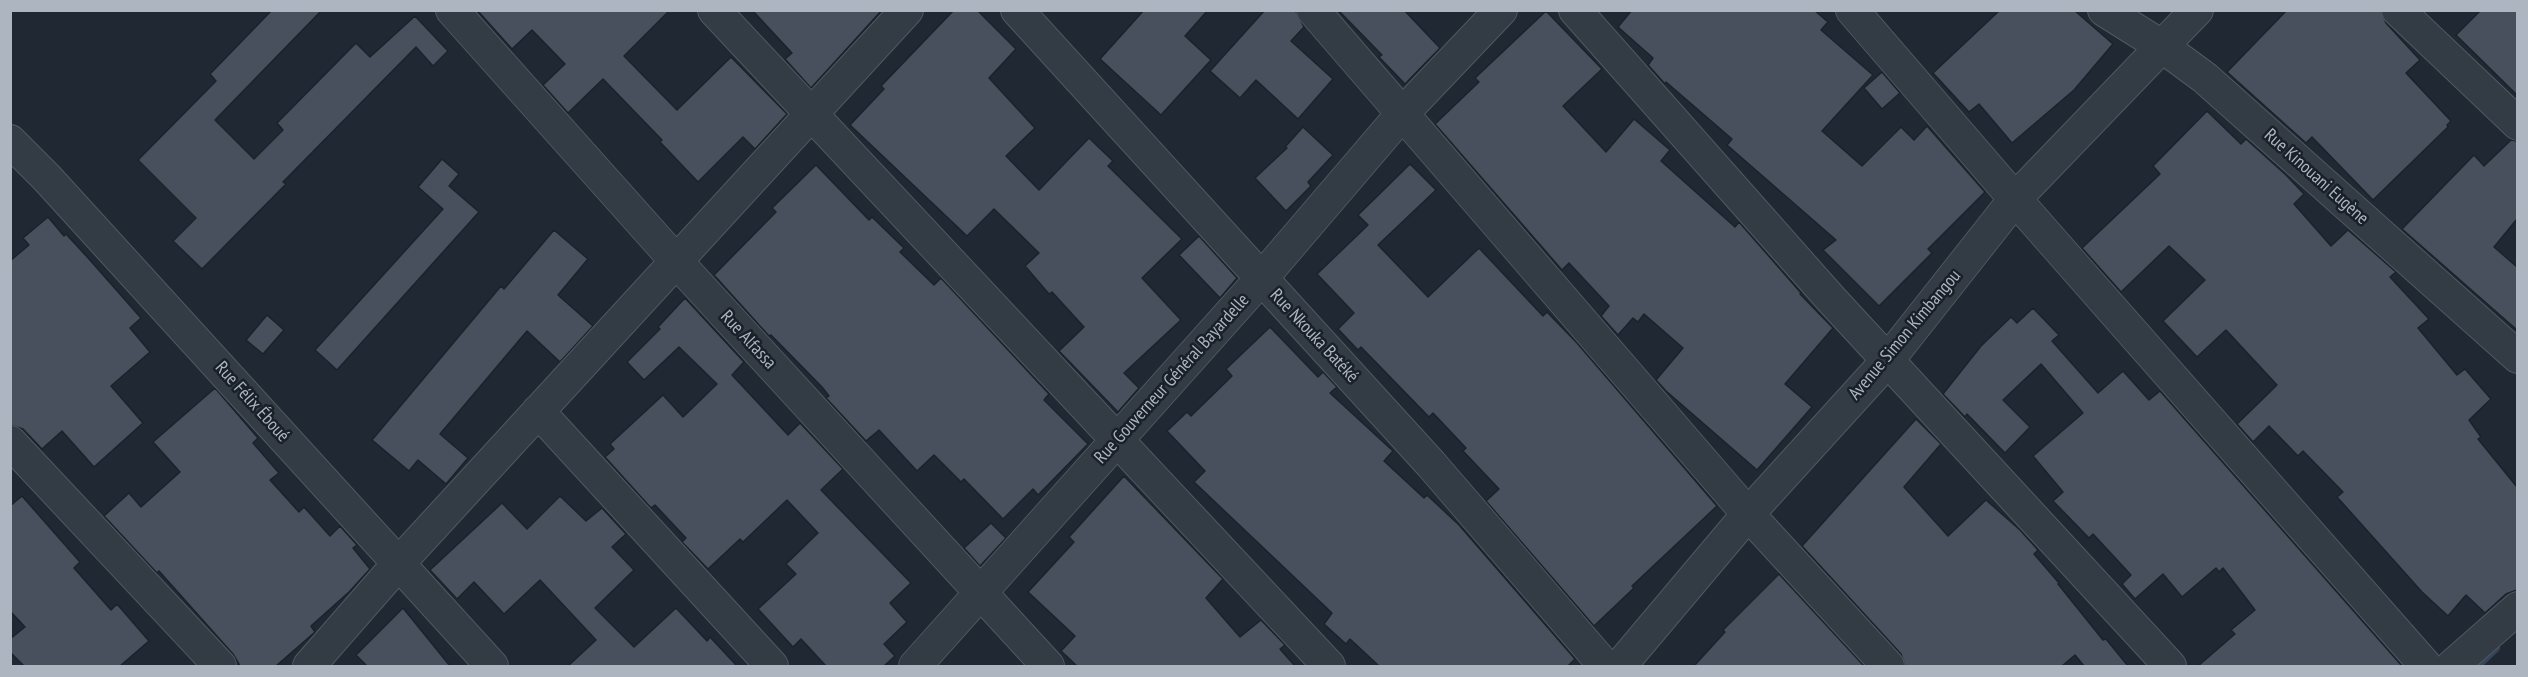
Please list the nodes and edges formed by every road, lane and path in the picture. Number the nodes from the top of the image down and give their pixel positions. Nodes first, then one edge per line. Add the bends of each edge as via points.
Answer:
1 (452, 10) edge
2 (714, 10) edge
3 (907, 10) edge
4 (1017, 10) edge
5 (1312, 10) edge
6 (1500, 10) edge
7 (1575, 10) edge
8 (1852, 10) edge
9 (2104, 10) edge
10 (2197, 10) edge
11 (2398, 10) edge
12 (2163, 47) junction
13 (812, 114) junction
14 (1402, 114) junction
15 (2517, 124) edge
16 (10, 141) edge
17 (2015, 199) junction
18 (677, 262) junction
19 (1261, 279) junction
20 (2517, 357) edge
21 (1888, 360) junction
22 (537, 411) junction
23 (1118, 439) junction
24 (10, 442) edge
25 (1748, 514) junction
26 (399, 563) junction
27 (980, 592) junction
28 (2517, 608) edge
29 (220, 666) edge
30 (309, 666) edge
31 (492, 666) edge
32 (772, 666) edge
33 (915, 666) edge
34 (1048, 666) edge
35 (1329, 666) edge
36 (1605, 666) edge
37 (1620, 666) edge
38 (1888, 666) edge
39 (2170, 666) edge
40 (2426, 666) edge
41 (2452, 666) edge

1 - 18 street, Rue Alfassa
2 - 13 street
3 - 13 street
4 - 19 street, Rue Nkouka Batéké
5 - 14 street
6 - 14 street, Rue Gouverneur Général Bayardelle
7 - 21 street
8 - 17 street
9 - 12 street, Rue Kinouani Eugène
10 - 12 street, Avenue Simon Kimbangou
11 - 15 street
12 - 17 street, Avenue Simon Kimbangou
12 - 20 street, Rue Kinouani Eugène via 2205,78
13 - 18 street
13 - 23 street
14 - 19 street, Rue Gouverneur Général Bayardelle
14 - 25 street
16 - 26 street, Rue Félix Éboué
17 - 21 street, Avenue Simon Kimbangou
17 - 40 street
18 - 22 street
18 - 27 street, Rue Alfassa
19 - 23 street, Rue Gouverneur Général Bayardelle
19 - 36 street, Rue Nkouka Batéké via 1431,464
21 - 25 street, Avenue Simon Kimbangou
21 - 39 street
22 - 26 street
22 - 32 street
23 - 27 street, Rue Gouverneur Général Bayardelle
23 - 35 street
24 - 29 street
25 - 37 street, Avenue Simon Kimbangou
25 - 38 street
26 - 30 street
26 - 31 street, Rue Félix Éboué
27 - 33 street, Rue Gouverneur Général Bayardelle
27 - 34 street, Rue Alfassa
28 - 41 street

